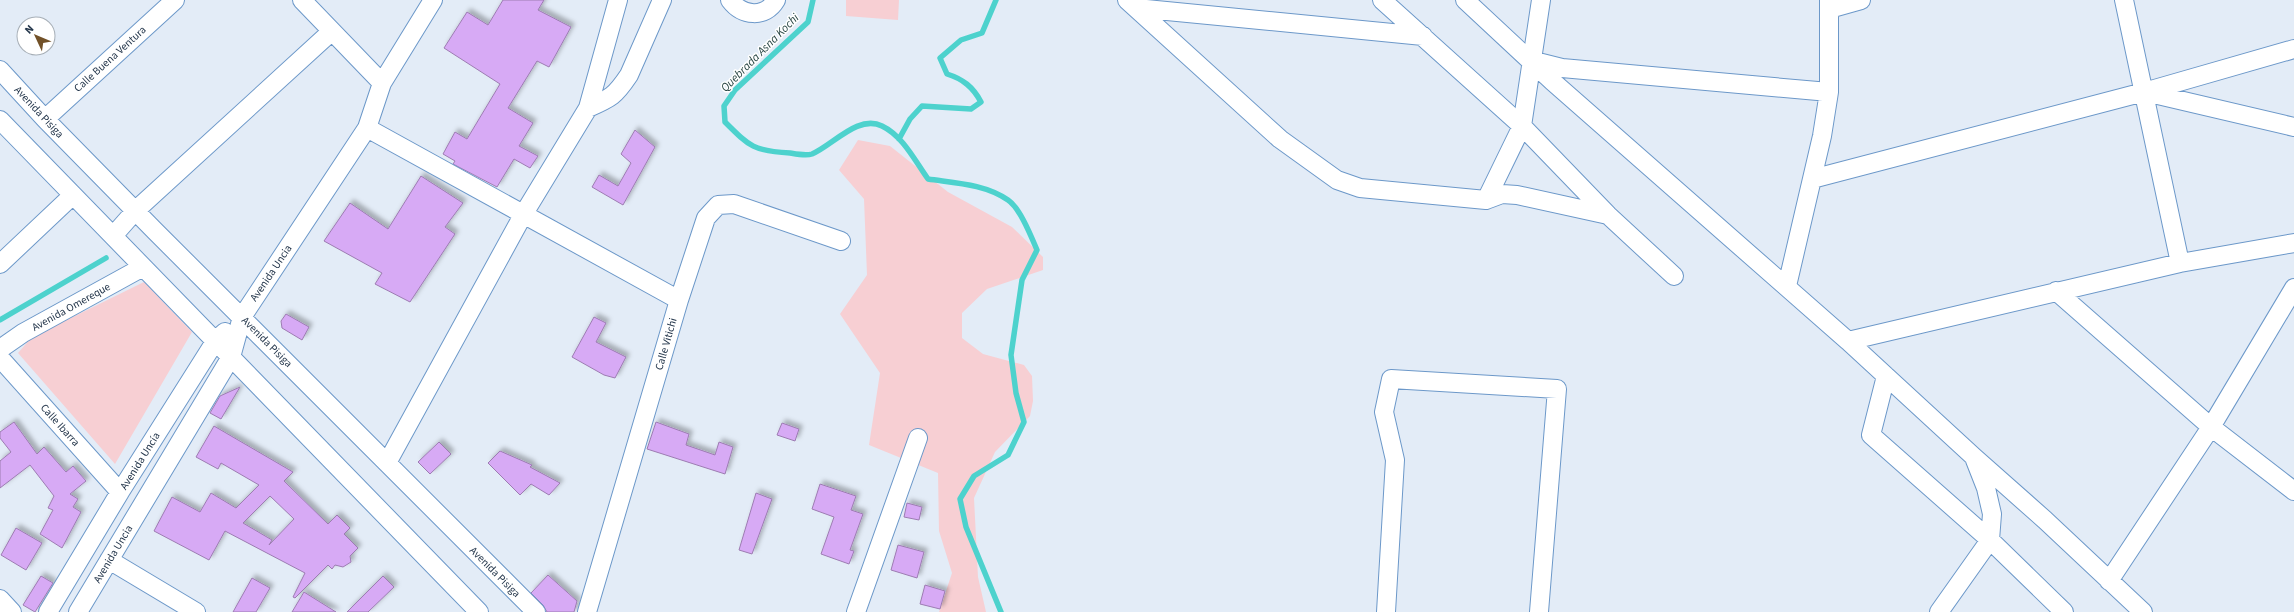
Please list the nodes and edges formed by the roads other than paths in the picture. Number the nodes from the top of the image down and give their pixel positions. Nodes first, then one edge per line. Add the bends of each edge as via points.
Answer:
1 (175, 0) edge
2 (302, 0) edge
3 (433, 0) edge
4 (618, 0) edge
5 (662, 0) edge
6 (730, 0) edge
7 (776, 0) edge
8 (1382, 0) edge
9 (1465, 0) edge
10 (1541, 0) edge
11 (1862, 0) edge
12 (2124, 0) edge
13 (1131, 4) edge
14 (1829, 4) edge
15 (332, 31) junction
16 (1423, 36) junction
17 (2294, 49) edge
18 (1533, 61) junction
19 (0, 70) edge
20 (382, 83) junction
21 (1829, 92) junction
22 (2144, 92) junction
23 (588, 108) junction
24 (44, 119) junction
25 (0, 120) edge
26 (1522, 126) junction
27 (2294, 127) edge
28 (367, 128) junction
29 (1812, 179) junction
30 (72, 194) junction
31 (1486, 200) junction
32 (136, 211) junction
33 (523, 215) junction
34 (1608, 215) junction
35 (112, 236) junction
36 (841, 241) dead end
37 (2294, 244) edge
38 (2180, 263) junction
39 (0, 264) edge
40 (143, 266) junction
41 (1674, 276) dead end
42 (1787, 286) junction
43 (2294, 288) edge
44 (2056, 291) junction
45 (679, 300) junction
46 (242, 317) junction
47 (216, 340) junction
48 (1848, 341) junction
49 (0, 349) edge
50 (231, 357) junction
51 (0, 358) edge
52 (1886, 376) junction
53 (2211, 427) junction
54 (918, 438) dead end
55 (1974, 457) junction
56 (386, 464) junction
57 (2294, 491) edge
58 (120, 492) junction
59 (1990, 540) junction
60 (109, 560) junction
61 (2109, 581) junction
62 (0, 599) edge
63 (12, 612) edge
64 (48, 612) edge
65 (78, 612) edge
66 (196, 612) edge
67 (479, 612) edge
68 (536, 612) edge
69 (587, 612) edge
70 (856, 612) edge
71 (1386, 612) edge
72 (1539, 612) edge
73 (1939, 612) edge
74 (2064, 612) edge
75 (2143, 612) edge

1 - 24 street, Calle Buena Ventura
2 - 15 street
3 - 20 street, Avenida Uncia
4 - 23 street
5 - 23 street via 622,86 613,97
6 - 7 street via 740,11 751,14 762,12 774,5
8 - 16 street
9 - 18 street
10 - 18 street
11 - 14 street
12 - 22 street
13 - 16 street
13 - 31 street via 1280,139 1338,180 1360,188
14 - 21 street
15 - 20 street
15 - 32 street
16 - 26 street
17 - 22 street
18 - 21 street via 1562,68
18 - 26 street
18 - 42 street via 1552,81
19 - 24 street, Avenida Pisiga
20 - 28 street, Avenida Uncia
21 - 29 street
22 - 27 street
22 - 29 street
22 - 38 street
23 - 33 street
24 - 32 street, Avenida Pisiga
25 - 30 street
26 - 31 street
26 - 34 street
28 - 33 street
28 - 46 street, Avenida Uncia
29 - 42 street
30 - 35 street
30 - 39 street
31 - 34 street via 1502,194 1517,195
32 - 35 street
32 - 46 street, Avenida Pisiga
33 - 45 street
33 - 56 street
34 - 41 street
35 - 40 street
36 - 45 street, Calle Vitichi via 734,204 718,205 706,218
37 - 38 street
38 - 44 street
40 - 47 street
40 - 49 street, Avenida Omereque via 23,333
42 - 48 street
43 - 53 street
44 - 48 street
44 - 53 street
45 - 69 street, Calle Vitichi
46 - 47 street, Avenida Uncía
46 - 50 street, Avenida Uncia
46 - 56 street, Avenida Pisiga
47 - 50 street
47 - 58 street, Avenida Uncía
48 - 52 street
50 - 60 street, Avenida Uncia
50 - 67 street
51 - 58 street, Calle Ibarra
52 - 55 street
52 - 59 street via 1870,435
53 - 57 street
53 - 61 street
54 - 70 street
55 - 59 street via 1986,488 1992,514
55 - 61 street
56 - 68 street, Avenida Pisiga
58 - 64 street, Avenida Uncía
59 - 73 street
59 - 74 street
60 - 65 street, Avenida Uncia
60 - 66 street
61 - 75 street
62 - 63 street
71 - 72 street via 1395,460 1384,412 1391,379 1557,389

